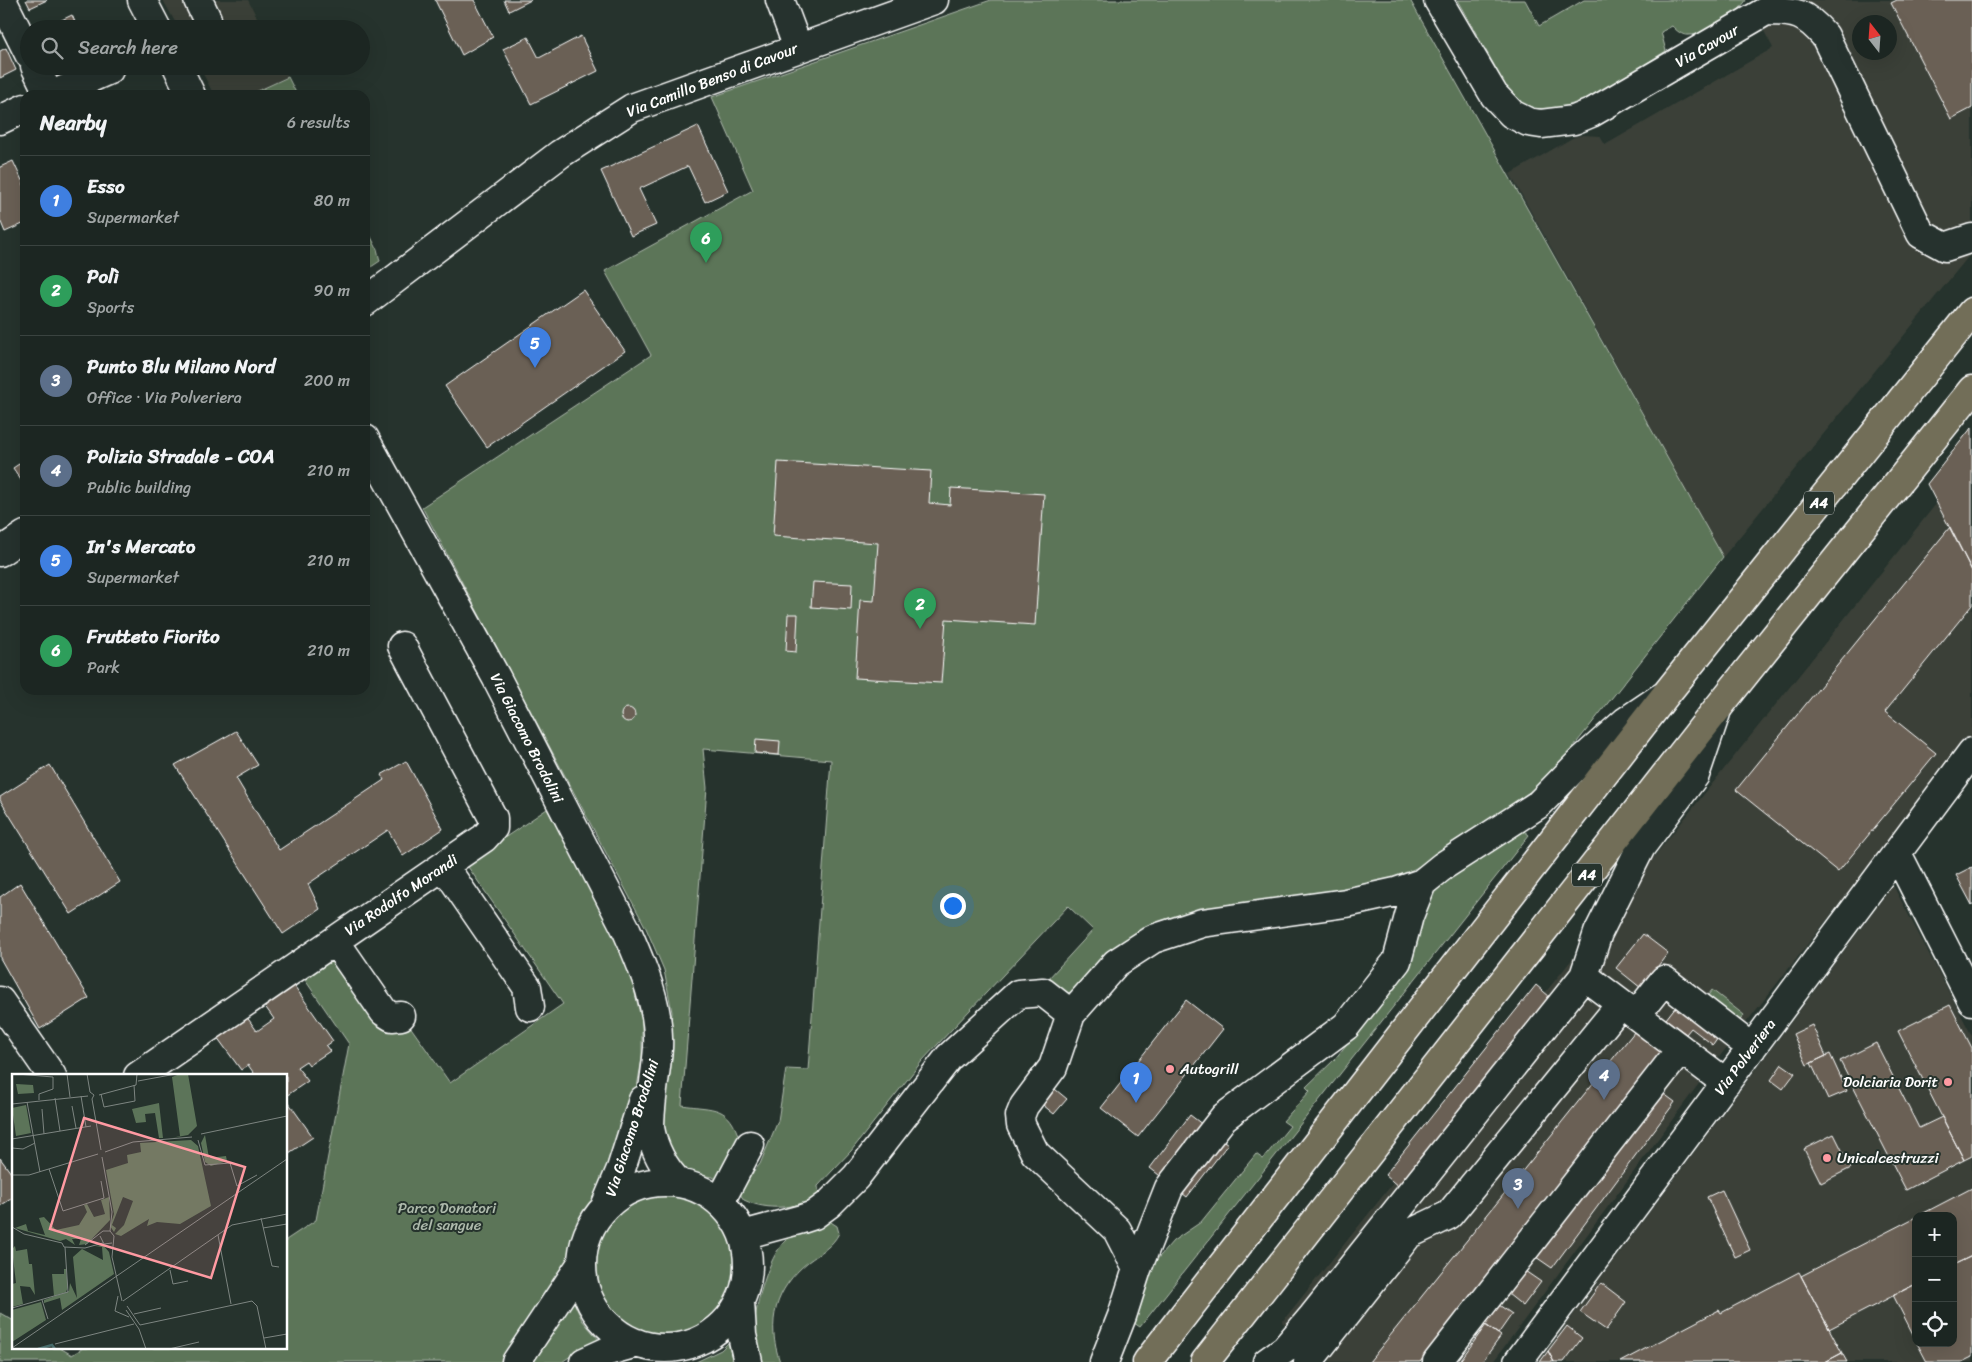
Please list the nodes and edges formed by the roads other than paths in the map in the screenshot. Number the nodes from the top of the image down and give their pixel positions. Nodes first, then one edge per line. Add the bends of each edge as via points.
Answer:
1 (2, 0) edge
2 (142, 0) edge
3 (198, 0) edge
4 (780, 0) edge
5 (934, 0) edge
6 (1438, 0) edge
7 (152, 20) edge
8 (207, 20) edge
9 (20, 36) edge
10 (798, 48) junction
11 (40, 75) edge
12 (97, 75) edge
13 (47, 90) edge
14 (62, 90) edge
15 (20, 110) edge
16 (0, 120) edge
17 (1972, 238) edge
18 (370, 298) edge
19 (1972, 312) edge
20 (1972, 390) edge
21 (370, 448) edge
22 (20, 538) edge
23 (0, 552) edge
24 (402, 646) dead end
25 (1667, 693) junction
26 (1717, 709) junction
27 (1972, 752) edge
28 (1897, 852) junction
29 (444, 866) junction
30 (1422, 883) junction
31 (335, 941) junction
32 (1584, 976) junction
33 (0, 1001) edge
34 (1972, 1001) edge
35 (530, 1008) dead end
36 (1064, 1008) junction
37 (1628, 1010) junction
38 (401, 1016) dead end
39 (658, 1048) junction
40 (1752, 1048) junction
41 (1681, 1049) junction
42 (51, 1074) edge
43 (141, 1074) edge
44 (1726, 1083) junction
45 (750, 1145) dead end
46 (679, 1183) junction
47 (720, 1202) junction
48 (1401, 1205) junction
49 (605, 1207) junction
50 (1426, 1225) junction
51 (743, 1236) junction
52 (582, 1263) junction
53 (1137, 1268) junction
54 (740, 1301) junction
55 (644, 1345) junction
56 (516, 1362) edge
57 (584, 1362) edge
58 (682, 1362) edge
59 (748, 1362) edge
60 (1104, 1362) edge
61 (1147, 1362) edge
62 (1204, 1362) edge
63 (1267, 1362) edge
64 (1308, 1362) edge
65 (1437, 1362) edge
66 (1518, 1362) edge

1 - 9 street
2 - 7 street
3 - 8 street
4 - 10 street
5 - 10 street, Via Camillo Benso di Cavour
6 - 17 street, Via Cavour via 1502,105 1520,118 1541,124 1574,120 1592,112 1766,11 1792,11 1810,19 1825,36 1921,234 1945,247
10 - 18 street, Via Camillo Benso di Cavour via 657,98 616,117 560,154
11 - 13 street
12 - 14 street
15 - 16 street
19 - 25 highway, A4
20 - 26 highway, A4
21 - 39 street, Via Giacomo Brodolini via 496,677 627,930 648,983
22 - 23 street
24 - 29 street, Via Rodolfo Morandi via 493,818 493,828 484,838
25 - 30 street via 1626,721 1539,804
25 - 61 highway, A4
26 - 32 street via 1695,776 1641,847 1598,933
26 - 62 highway, A4
27 - 28 street, Via Polveriera
28 - 34 street
28 - 40 street, Via Polveriera
29 - 31 street, Via Rodolfo Morandi
29 - 35 street via 527,987
30 - 36 street via 1372,899 1202,923 1176,930 1153,939 1116,963
30 - 53 street via 1392,970 1346,1026 1224,1117 1169,1188
31 - 38 street via 384,1012 392,1017
31 - 43 street, Via Rodolfo Morandi
32 - 37 street
32 - 48 street
33 - 42 street
36 - 51 street via 1044,992 1018,994 949,1057 856,1177 829,1204 814,1215
36 - 53 street via 1053,1067 1024,1106 1021,1125 1035,1153 1117,1230
37 - 40 street via 1664,980
37 - 41 street
37 - 50 street via 1449,1215
39 - 46 street, Via Giacomo Brodolini via 650,1128 661,1161
39 - 49 street, Via Giacomo Brodolini via 621,1169
40 - 44 street, Via Polveriera
41 - 44 street
41 - 65 street
44 - 66 street, Via Polveriera
45 - 47 street
46 - 47 street via 707,1193
46 - 49 street via 639,1186 621,1194
47 - 51 street
48 - 50 street
48 - 63 street via 1298,1332
49 - 52 street via 589,1230
50 - 64 street via 1409,1234
51 - 54 street via 748,1269
52 - 55 street via 584,1284 591,1304 603,1320 613,1330
52 - 56 street
53 - 60 street
54 - 55 street via 725,1321 706,1337 679,1346
54 - 59 street
55 - 57 street via 608,1350
55 - 58 street

